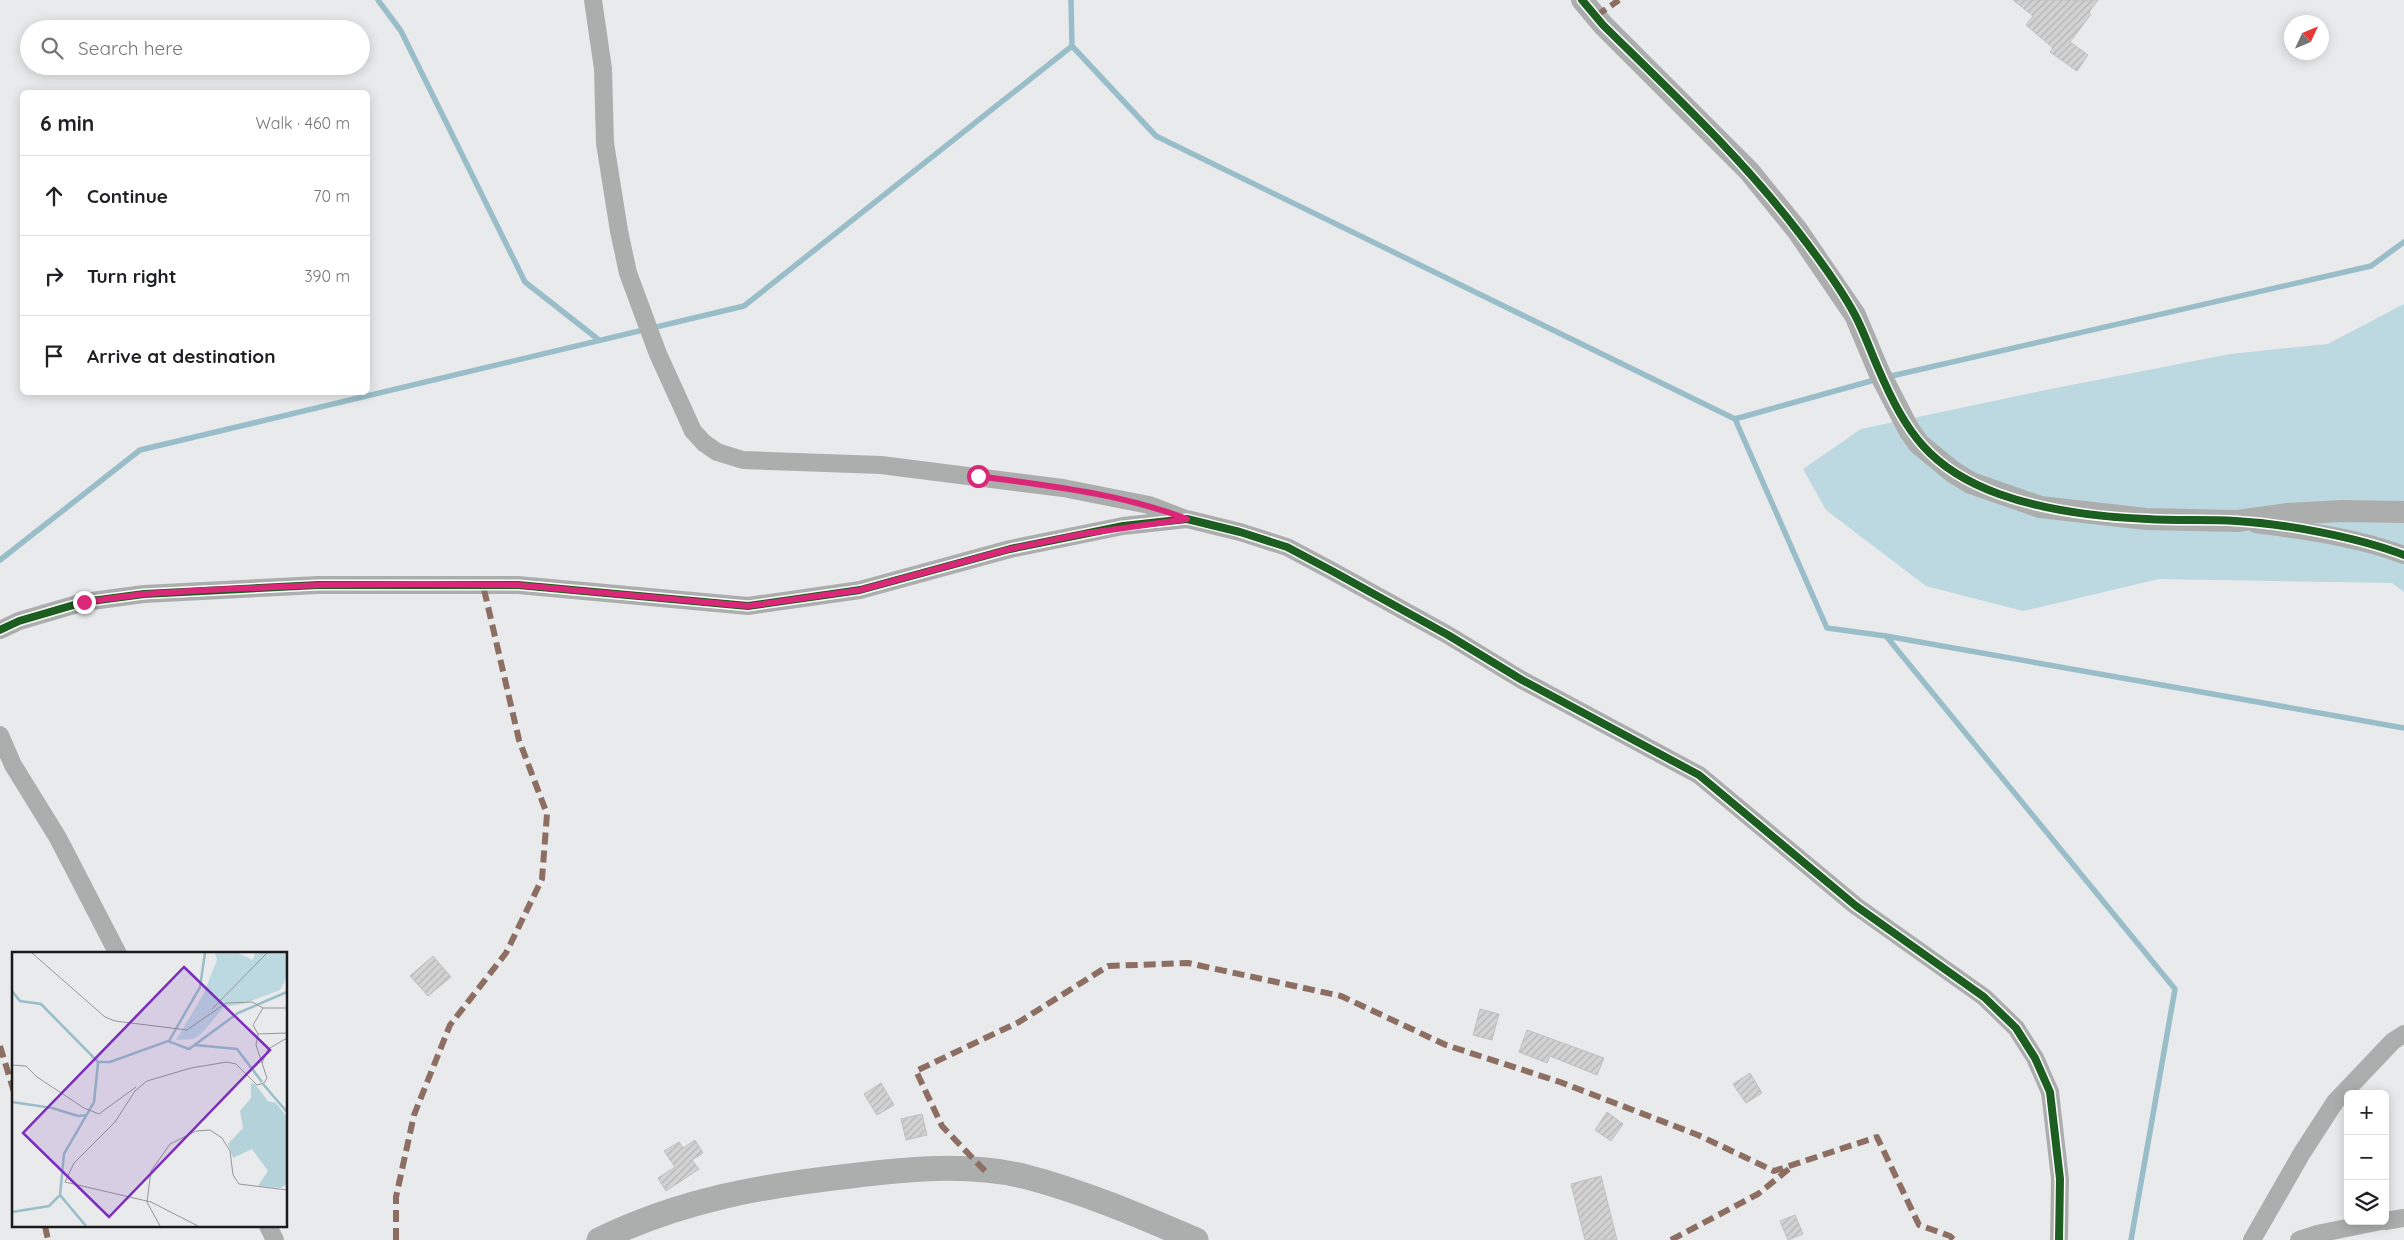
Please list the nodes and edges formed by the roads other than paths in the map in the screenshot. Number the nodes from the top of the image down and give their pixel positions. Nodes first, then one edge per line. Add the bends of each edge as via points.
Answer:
1 (593, 0) edge
2 (1582, 0) edge
3 (2404, 512) edge
4 (1187, 519) junction
5 (2237, 521) junction
6 (2404, 555) edge
7 (0, 630) edge
8 (0, 735) edge
9 (117, 952) edge
10 (2404, 1034) edge
11 (2404, 1218) edge
12 (2389, 1220) edge
13 (2362, 1225) edge
14 (269, 1228) edge
15 (275, 1240) edge
16 (599, 1240) edge
17 (1196, 1240) edge
18 (2059, 1240) edge
19 (2252, 1240) edge
20 (2299, 1240) edge

1 - 4 street via 602,68 605,144 628,273 658,354 693,430 704,443 718,452 744,460 881,465 1063,488 1149,505
2 - 5 street via 1749,170 1797,230 1855,315 1909,430 1919,444 1953,472 1971,483 2040,507 2146,519
3 - 5 street via 2342,510
4 - 7 street via 1082,534 1010,549 860,590 748,606 518,585 318,585 144,594 84,602 19,621
4 - 18 street via 1287,547 1448,635 1522,680 1699,775 1856,906 1984,997 2016,1028 2035,1058 2050,1092 2060,1179
5 - 6 street via 2318,533
8 - 9 street via 13,766 58,838
10 - 19 street via 2393,1041 2336,1102 2302,1153
11 - 12 street
13 - 20 street
14 - 15 street
16 - 17 main road via 639,1221 703,1200 778,1184 918,1168 1022,1176 1085,1195

